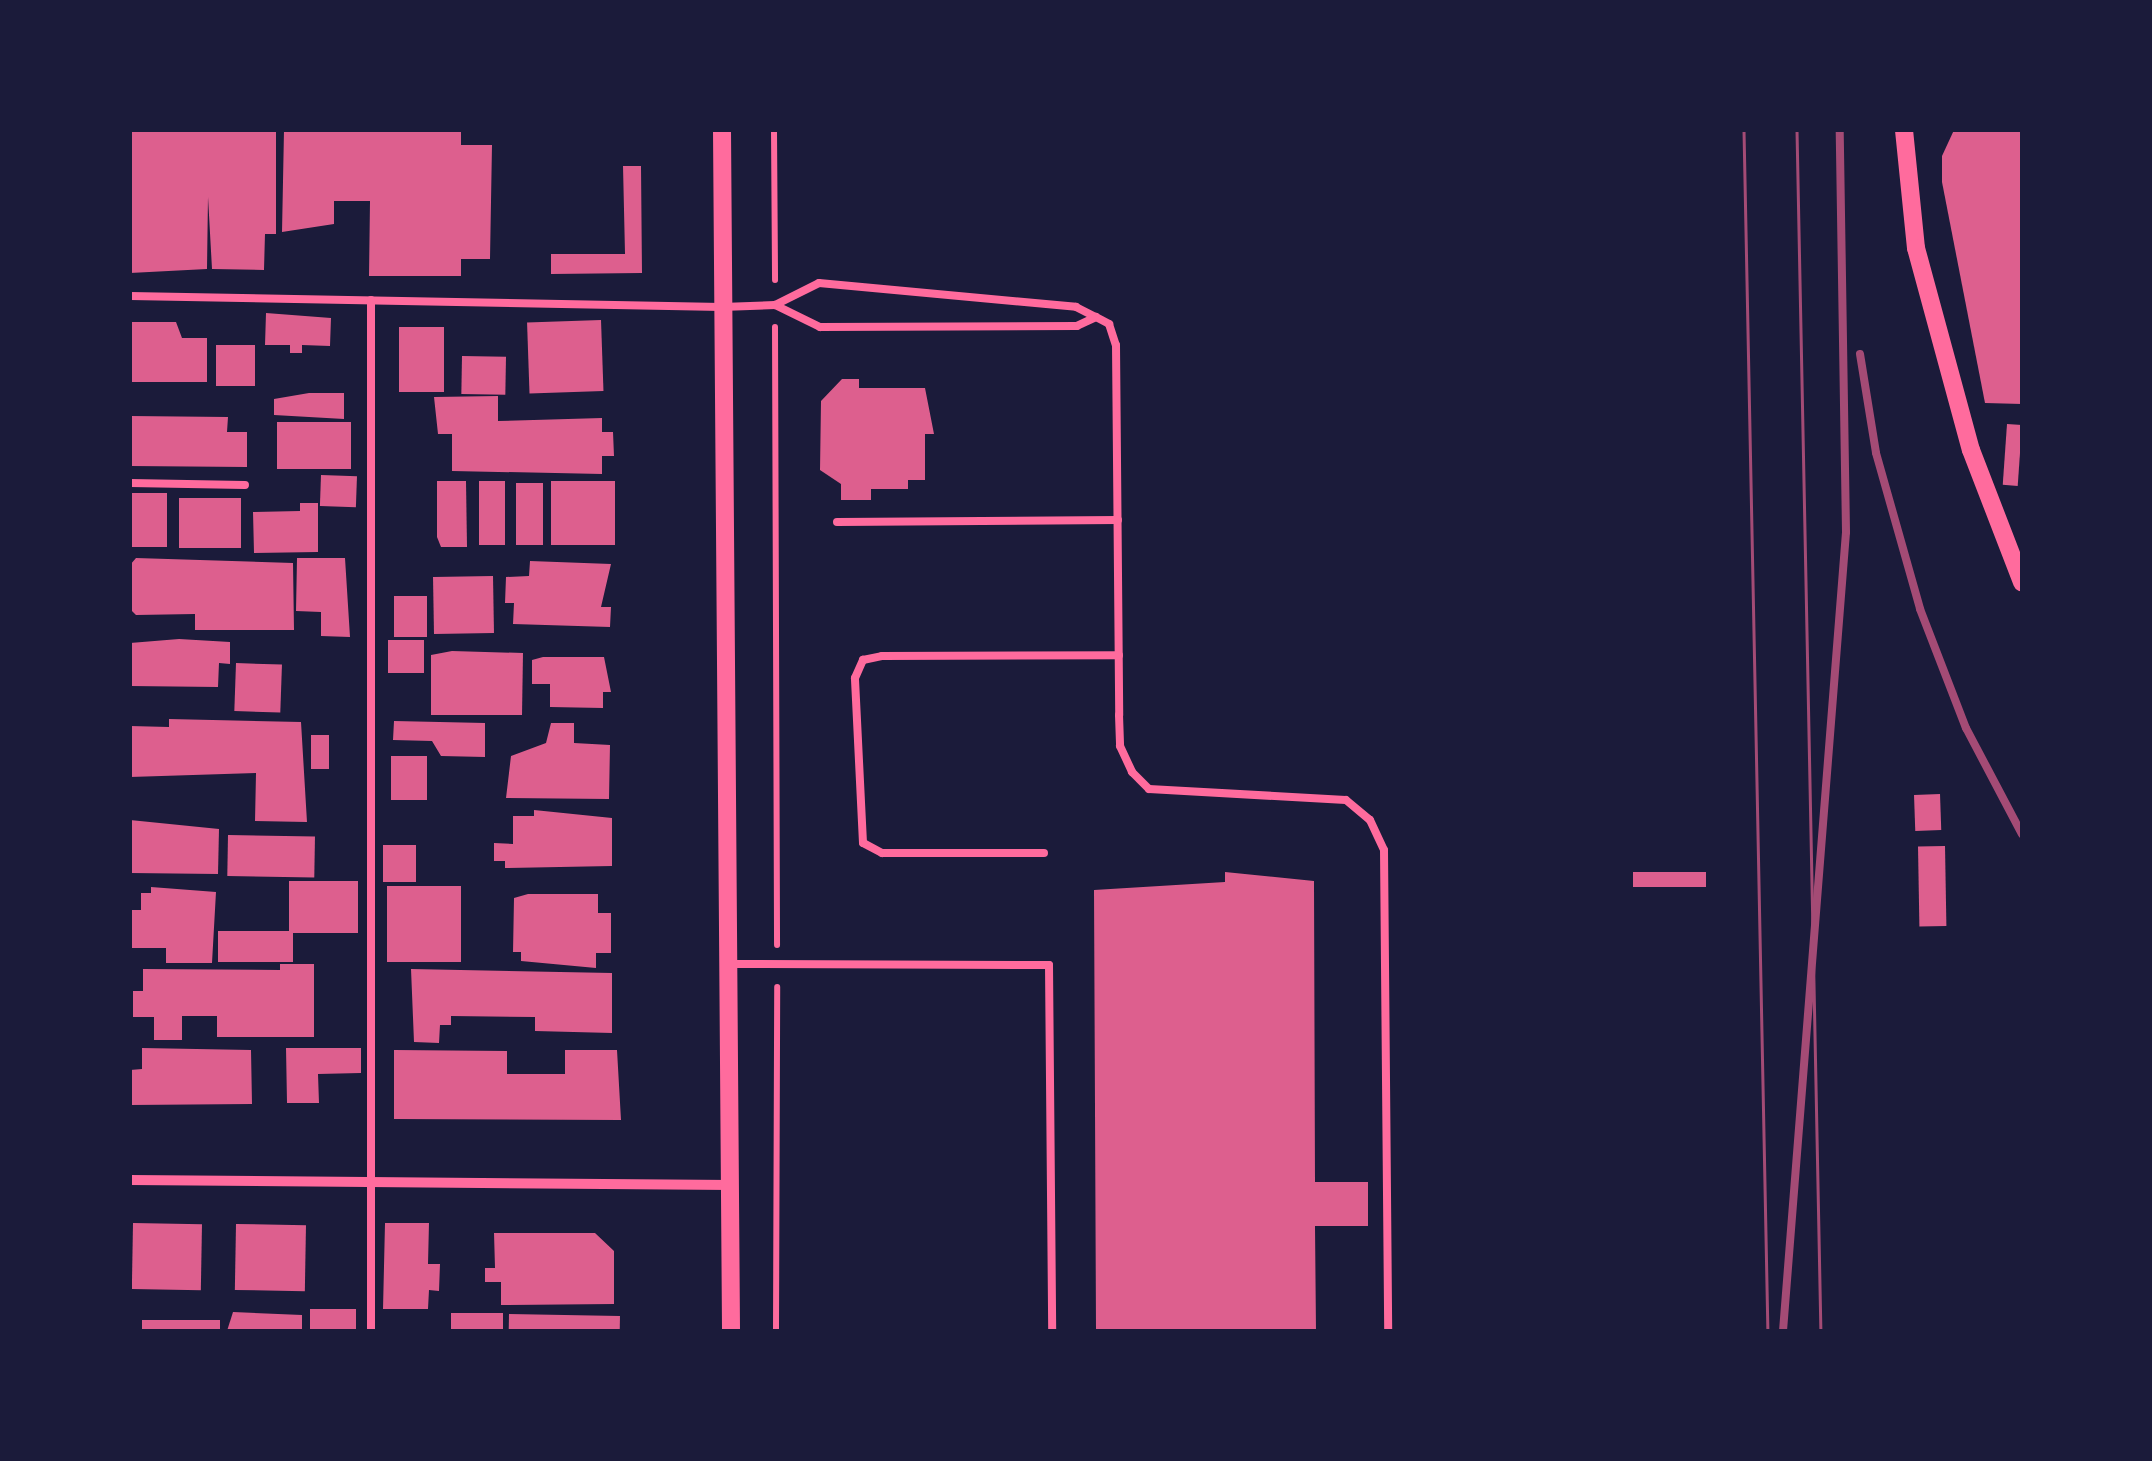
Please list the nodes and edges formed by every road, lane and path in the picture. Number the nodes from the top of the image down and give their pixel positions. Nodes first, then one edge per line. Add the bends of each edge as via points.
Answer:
1 (722, 130) edge
2 (774, 130) edge
3 (1904, 130) edge
4 (130, 296) edge
5 (370, 300) junction
6 (775, 305) junction
7 (722, 307) junction
8 (1096, 317) junction
9 (130, 483) edge
10 (245, 485) dead end
11 (1118, 520) junction
12 (837, 522) dead end
13 (2022, 582) edge
14 (1118, 655) junction
15 (1044, 853) dead end
16 (730, 964) junction
17 (777, 964) junction
18 (130, 1180) edge
19 (370, 1182) junction
20 (732, 1184) junction
21 (371, 1331) edge
22 (731, 1331) edge
23 (776, 1331) edge
24 (1052, 1331) edge
25 (1388, 1331) edge

1 - 7 street
2 - 6 path
3 - 13 street via 1916,248 1970,450
4 - 5 lane
5 - 7 lane
5 - 19 lane
6 - 7 lane
6 - 8 lane via 820,328 1078,326
6 - 8 lane via 819,283 1076,307
6 - 17 path
7 - 16 street
8 - 11 lane via 1109,324 1116,345
9 - 10 lane
11 - 12 lane
11 - 14 lane
14 - 15 lane via 882,656 863,660 855,678 863,843 882,853
14 - 25 lane via 1120,746 1149,789 1346,800 1370,820 1384,850
16 - 17 lane
16 - 20 street
17 - 23 path
17 - 24 lane via 1049,965
18 - 19 street
19 - 20 street
19 - 21 lane
20 - 22 street

